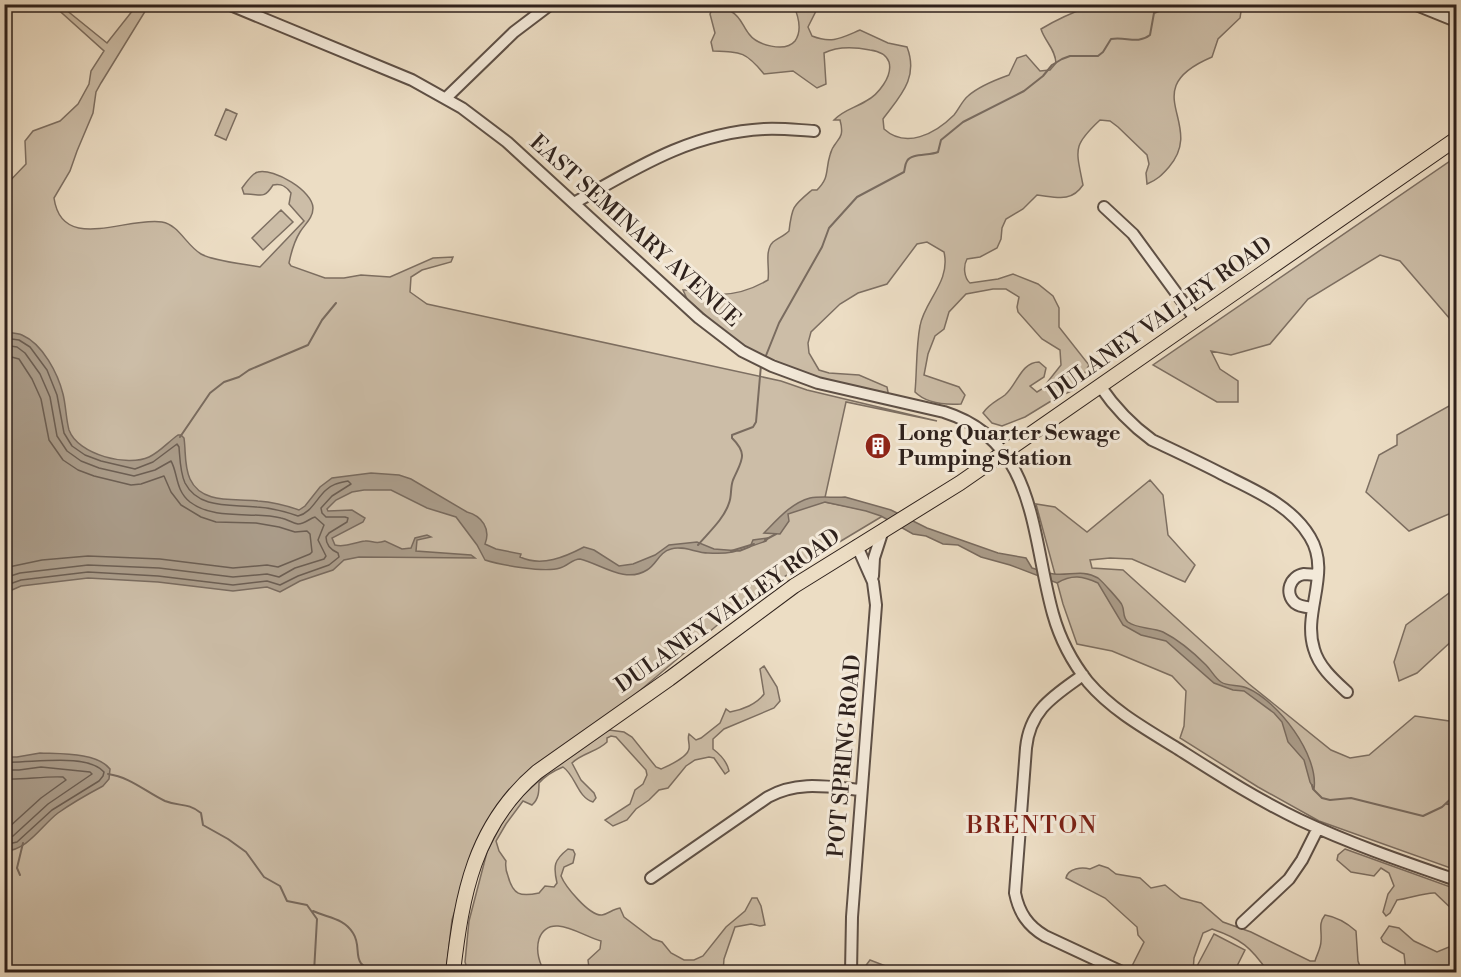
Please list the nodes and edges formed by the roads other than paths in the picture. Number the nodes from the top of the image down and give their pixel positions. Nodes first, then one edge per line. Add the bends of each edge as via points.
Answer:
1 (228, 4) edge
2 (551, 4) edge
3 (1413, 4) edge
4 (1456, 21) edge
5 (446, 98) junction
6 (814, 131) dead end
7 (1456, 139) edge
8 (574, 203) junction
9 (1104, 207) dead end
10 (1196, 320) junction
11 (1100, 386) junction
12 (1004, 453) junction
13 (889, 527) junction
14 (857, 546) junction
15 (1318, 575) junction
16 (873, 582) junction
17 (1313, 608) junction
18 (1083, 675) junction
19 (1347, 692) dead end
20 (861, 790) junction
21 (1318, 828) junction
22 (651, 878) dead end
23 (1456, 880) edge
24 (1242, 923) dead end
25 (1120, 971) edge
26 (453, 972) edge
27 (851, 972) edge

1 - 5 street, EAST SEMINARY AVENUE
2 - 5 street via 514,32
3 - 4 street
5 - 8 street, EAST SEMINARY AVENUE via 496,133
6 - 8 street via 767,128 715,135 661,154
7 - 10 main road, DULANEY VALLEY ROAD
8 - 12 street, EAST SEMINARY AVENUE via 699,318 763,362 818,383 964,418 989,435
9 - 10 street via 1133,234
10 - 11 main road, DULANEY VALLEY ROAD
11 - 12 main road, DULANEY VALLEY ROAD
11 - 15 street via 1127,421 1152,440 1257,491 1285,509 1311,538
12 - 13 main road, DULANEY VALLEY ROAD
12 - 18 street, EAST SEMINARY AVENUE via 1028,499 1060,636
13 - 14 main road, DULANEY VALLEY ROAD
13 - 16 street via 874,558
14 - 16 street, POT SPRING ROAD
14 - 26 main road, DULANEY VALLEY ROAD via 753,614 523,786 499,815 477,857 463,902
15 - 17 street
15 - 17 street via 1304,574 1289,586 1294,602
16 - 20 street, POT SPRING ROAD via 876,612
17 - 19 street via 1314,649 1324,668
18 - 21 street, EAST SEMINARY AVENUE via 1102,697 1132,720 1224,778
18 - 25 street via 1047,703 1030,728 1015,893 1021,914 1035,929
20 - 22 street via 802,785 782,790
20 - 27 street, POT SPRING ROAD
21 - 23 street, EAST SEMINARY AVENUE
21 - 24 street via 1289,879

